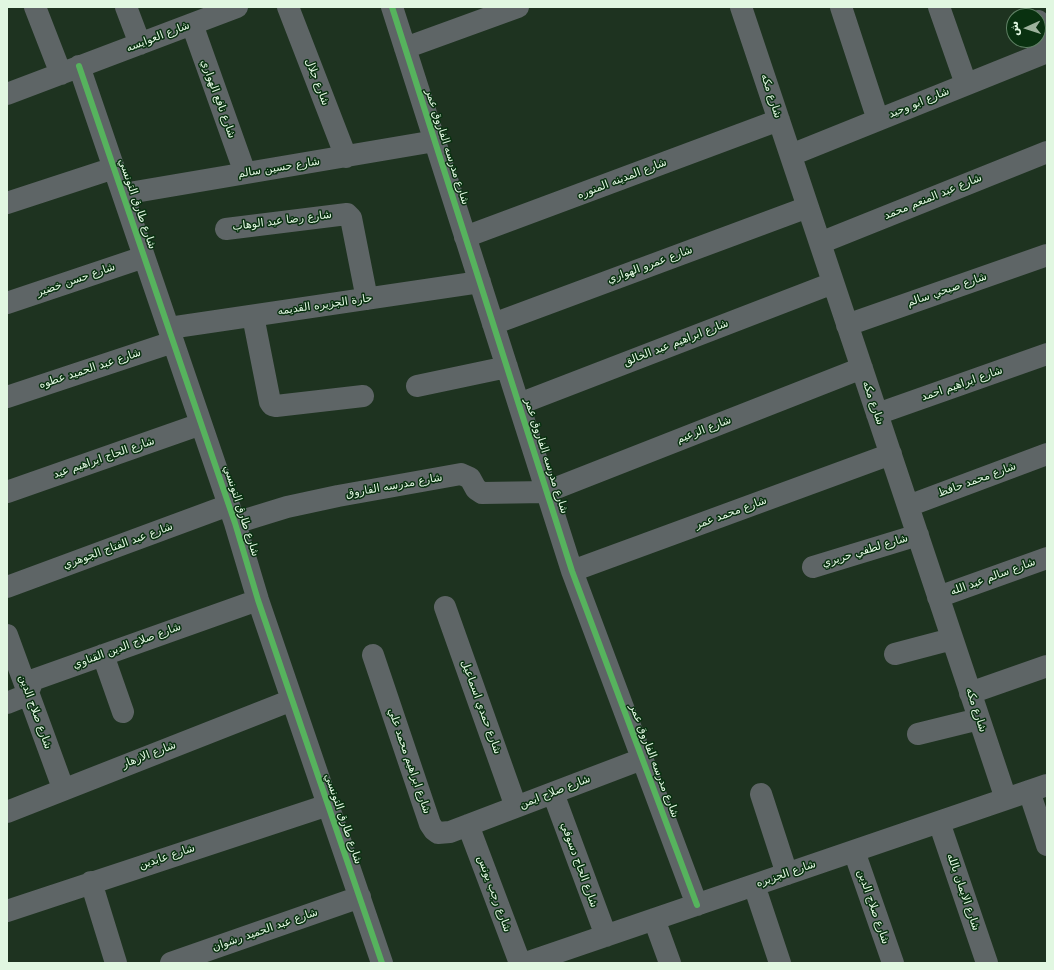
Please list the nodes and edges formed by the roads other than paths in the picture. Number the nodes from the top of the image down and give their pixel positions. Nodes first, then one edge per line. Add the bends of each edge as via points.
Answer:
1 (35, 7) edge
2 (126, 7) edge
3 (288, 7) edge
4 (392, 7) edge
5 (518, 7) edge
6 (741, 7) edge
7 (841, 7) edge
8 (939, 7) edge
9 (229, 8) edge
10 (192, 24) junction
11 (140, 44) junction
12 (405, 48) junction
13 (1047, 52) edge
14 (70, 70) junction
15 (966, 84) junction
16 (7, 94) edge
17 (779, 120) junction
18 (878, 120) junction
19 (435, 141) junction
20 (1047, 152) edge
21 (790, 155) junction
22 (346, 157) junction
23 (114, 168) junction
24 (245, 173) junction
25 (123, 194) junction
26 (7, 203) edge
27 (808, 207) junction
28 (226, 229) dead end
29 (465, 237) junction
30 (820, 243) junction
31 (1047, 255) edge
32 (144, 257) junction
33 (480, 282) junction
34 (833, 283) junction
35 (367, 299) junction
36 (7, 303) edge
37 (254, 316) junction
38 (493, 324) junction
39 (847, 325) junction
40 (171, 335) junction
41 (1047, 354) edge
42 (507, 366) junction
43 (862, 368) junction
44 (416, 386) dead end
45 (363, 396) dead end
46 (7, 397) edge
47 (519, 404) junction
48 (877, 414) junction
49 (201, 424) junction
50 (891, 454) junction
51 (1047, 454) edge
52 (7, 492) edge
53 (546, 492) junction
54 (908, 506) junction
55 (232, 514) junction
56 (918, 535) junction
57 (1047, 558) edge
58 (813, 567) dead end
59 (572, 571) junction
60 (7, 587) edge
61 (938, 597) junction
62 (258, 600) junction
63 (445, 607) dead end
64 (7, 635) edge
65 (952, 639) junction
66 (895, 654) dead end
67 (103, 655) junction
68 (373, 656) dead end
69 (1047, 666) edge
70 (28, 693) junction
71 (970, 693) junction
72 (292, 700) junction
73 (7, 703) edge
74 (123, 712) dead end
75 (979, 719) junction
76 (918, 734) dead end
77 (642, 759) junction
78 (63, 788) junction
79 (1038, 788) edge
80 (553, 794) junction
81 (761, 794) dead end
82 (1006, 799) junction
83 (328, 805) junction
84 (516, 807) junction
85 (7, 812) edge
86 (939, 822) junction
87 (468, 825) junction
88 (1047, 845) edge
89 (854, 851) junction
90 (787, 874) junction
91 (91, 882) junction
92 (754, 885) junction
93 (360, 897) junction
94 (697, 904) junction
95 (7, 911) edge
96 (654, 919) junction
97 (606, 936) junction
98 (562, 957) edge
99 (116, 963) edge
100 (171, 963) edge
101 (382, 963) edge
102 (520, 963) edge
103 (526, 963) edge
104 (670, 963) edge
105 (780, 963) edge
106 (893, 963) edge
107 (987, 963) edge

1 - 14 street, شارع طارق التونسي
2 - 11 street
3 - 22 street, شارع جلال
4 - 12 street, شارع مدرسه الفاروق عمر
5 - 12 street
6 - 17 street, شارع مكه
7 - 18 street
8 - 15 street
9 - 10 street, شارع العوايسه
10 - 11 street, شارع العوايسه
10 - 24 street, شارع نافع الهواري
11 - 14 street, شارع العوايسه
12 - 19 street, شارع مدرسه الفاروق عمر
13 - 15 street, شارع ابو وحيد
14 - 16 street, شارع العوايسه
14 - 23 street, شارع طارق التونسي
15 - 18 street, شارع ابو وحيد
17 - 21 street, شارع مكه
17 - 29 street, شارع المدينه المنوره
18 - 21 street, شارع ابو وحيد
19 - 22 street, شارع حسين سالم
19 - 29 street, شارع مدرسه الفاروق عمر
20 - 30 street, شارع عبد المنعم محمد
21 - 27 street, شارع مكه
22 - 24 street, شارع حسين سالم
23 - 25 street, شارع طارق التونسي
23 - 26 street
24 - 25 street, شارع حسين سالم
25 - 32 street, شارع طارق التونسي
27 - 30 street, شارع مكه
27 - 38 street, شارع عمرو الهواري
28 - 35 street, شارع رضا عبد الوهاب via 347,214 351,218
29 - 33 street, شارع مدرسه الفاروق عمر
30 - 34 street, شارع مكه
31 - 39 street, شارع صبحي سالم
32 - 36 street, شارع حسن خضير
32 - 40 street, شارع طارق التونسي
33 - 35 street, حارة الجزيره القديمه
33 - 38 street, شارع مدرسه الفاروق عمر
34 - 39 street, شارع مكه
34 - 47 street, شارع ابراهيم عبد الخالق
35 - 37 street, حارة الجزيره القديمه
37 - 40 street, حارة الجزيره القديمه
37 - 45 street via 272,405
38 - 42 street, شارع مدرسه الفاروق عمر
39 - 43 street, شارع مكه
40 - 46 street, شارع عبد الحميد عطوه
40 - 49 street, شارع طارق التونسي
41 - 48 street, شارع ابراهيم احمد
42 - 44 street
42 - 47 street, شارع مدرسه الفاروق عمر
43 - 48 street, شارع مكه
43 - 53 street, شارع الزعيم
47 - 53 street, شارع مدرسه الفاروق عمر
48 - 50 street, شارع مكه
49 - 52 street, شارع الحاج ابراهيم عيد
49 - 55 street, شارع طارق التونسي
50 - 54 street, شارع مكه
50 - 59 street, شارع محمد عمر
51 - 54 street, شارع محمد حافظ
53 - 55 street, شارع مدرسه الفاروق via 482,493 476,490 470,478 461,474 287,507
53 - 59 street, شارع مدرسه الفاروق عمر
54 - 56 street, شارع مكه
55 - 60 street, شارع عبد الفتاح الجوهري
55 - 62 street, شارع طارق التونسي
56 - 58 street, شارع لطفي حريري
56 - 61 street, شارع مكه
57 - 61 street, شارع سالم عبد الله
59 - 77 street, شارع مدرسه الفاروق عمر
61 - 65 street, شارع مكه
62 - 67 street, شارع صلاح الدين القناوي
62 - 72 street, شارع طارق التونسي
63 - 84 street, شارع حمدي اسماعيل
64 - 70 street, شارع صلاح الدين
65 - 66 street
65 - 71 street, شارع مكه
67 - 70 street, شارع صلاح الدين القناوي via 33,680
67 - 74 street
68 - 87 street, شارع ابراهيم محمد علي via 434,830 444,834
69 - 71 street
70 - 73 street, شارع صلاح الدين القناوي
70 - 78 street, شارع صلاح الدين
71 - 75 street, شارع مكه
72 - 78 street, شارع الازهار
72 - 83 street, شارع طارق التونسي
75 - 76 street
75 - 82 street, شارع مكه
77 - 80 street, شارع صلاح ايمن
77 - 94 street, شارع مدرسه الفاروق عمر
78 - 85 street, شارع الازهار
79 - 82 street, شارع الجزيره
79 - 88 street
80 - 84 street, شارع صلاح ايمن
80 - 97 street, شارع الحاج دسوقي
81 - 90 street
82 - 86 street, شارع الجزيره
83 - 91 street, شارع عابدين
83 - 93 street, شارع طارق التونسي
84 - 87 street, شارع صلاح ايمن
86 - 89 street, شارع الجزيره
86 - 107 street, شارع الايمان بالله
87 - 102 street, شارع رجب يونس
89 - 90 street, شارع الجزيره
89 - 106 street, شارع صلاح الدين
90 - 92 street, شارع الجزيره
91 - 95 street, شارع عابدين
91 - 99 street
92 - 94 street, شارع الجزيره
92 - 105 street
93 - 100 street, شارع عبد الحميد رشوان
93 - 101 street, شارع طارق التونسي
94 - 96 street, شارع الجزيره
96 - 97 street, شارع الجزيره
96 - 104 street
97 - 98 street, شارع الجزيره
98 - 103 street, شارع الجزيره

